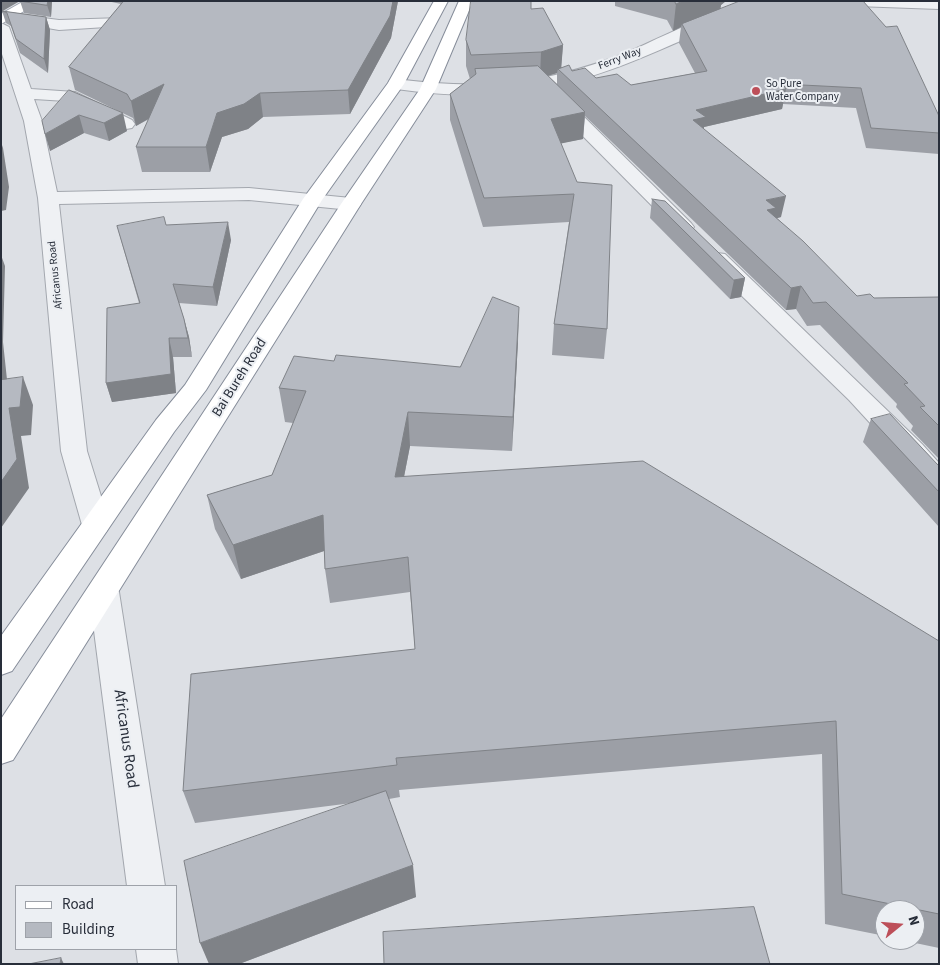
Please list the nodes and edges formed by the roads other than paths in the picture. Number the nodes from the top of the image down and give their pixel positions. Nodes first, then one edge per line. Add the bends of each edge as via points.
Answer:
1 (35, 1) edge
2 (441, 1) edge
3 (466, 1) edge
4 (828, 1) edge
5 (939, 5) edge
6 (732, 14) edge
7 (3, 21) edge
8 (122, 22) edge
9 (15, 84) edge
10 (396, 84) junction
11 (542, 85) junction
12 (428, 88) junction
13 (126, 124) dead end
14 (48, 198) junction
15 (313, 199) junction
16 (351, 204) junction
17 (939, 480) edge
18 (96, 525) junction
19 (104, 592) junction
20 (1, 662) edge
21 (1, 749) edge
22 (146, 885) edge
23 (156, 950) edge
24 (158, 964) edge

1 - 7 main road
2 - 10 main road
3 - 12 main road, Bai Bureh Road
4 - 5 street
6 - 11 street, Ferry Way via 613,62
7 - 8 street via 59,24
7 - 9 street, Africanus Road
9 - 13 street via 69,96
9 - 14 street, Africanus Road via 33,121
10 - 12 street, Ferry Way
10 - 15 main road
11 - 12 street, Ferry Way
11 - 17 street via 834,370
12 - 16 main road, Bai Bureh Road
14 - 15 street via 249,194
14 - 18 street, Africanus Road via 74,451
15 - 16 street
15 - 18 main road via 194,390
16 - 19 main road, Bai Bureh Road
18 - 20 main road
19 - 21 main road, Bai Bureh Road
19 - 22 street, Africanus Road
23 - 24 street

